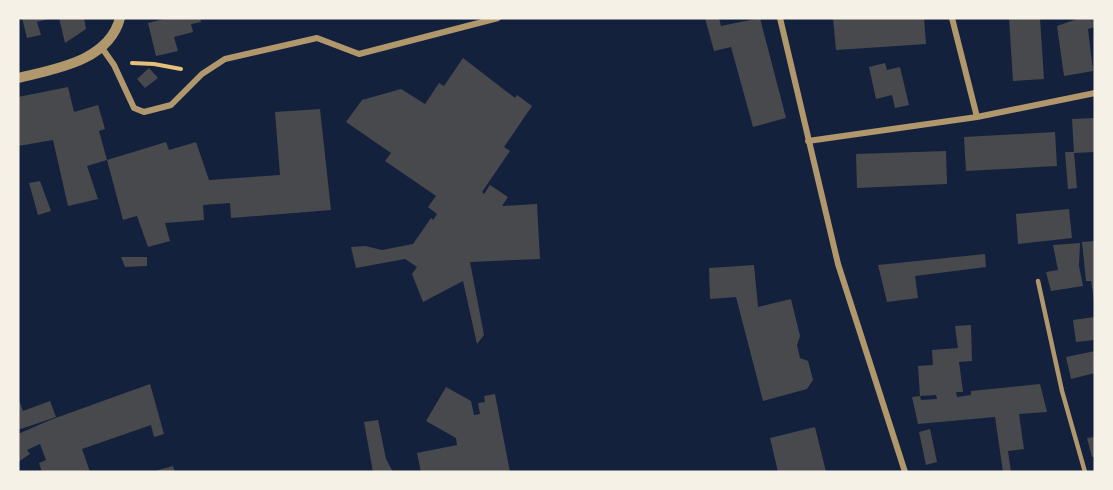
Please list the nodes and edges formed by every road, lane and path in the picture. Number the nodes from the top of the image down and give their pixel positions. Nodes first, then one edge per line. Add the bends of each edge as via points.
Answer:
1 (120, 18) edge
2 (498, 18) edge
3 (780, 18) edge
4 (952, 18) edge
5 (102, 48) junction
6 (202, 74) junction
7 (117, 75) junction
8 (18, 78) edge
9 (1095, 93) edge
10 (977, 117) junction
11 (808, 141) junction
12 (1038, 280) dead end
13 (905, 472) edge
14 (1085, 472) edge

1 - 5 street
2 - 6 street via 359,54 317,38 225,59
3 - 11 street
4 - 10 street
5 - 7 street
5 - 8 street via 70,64
6 - 7 path via 131,63
6 - 7 street via 171,105 144,112 134,108
9 - 10 street
10 - 11 street
11 - 13 street via 838,264
12 - 14 lane via 1062,391

